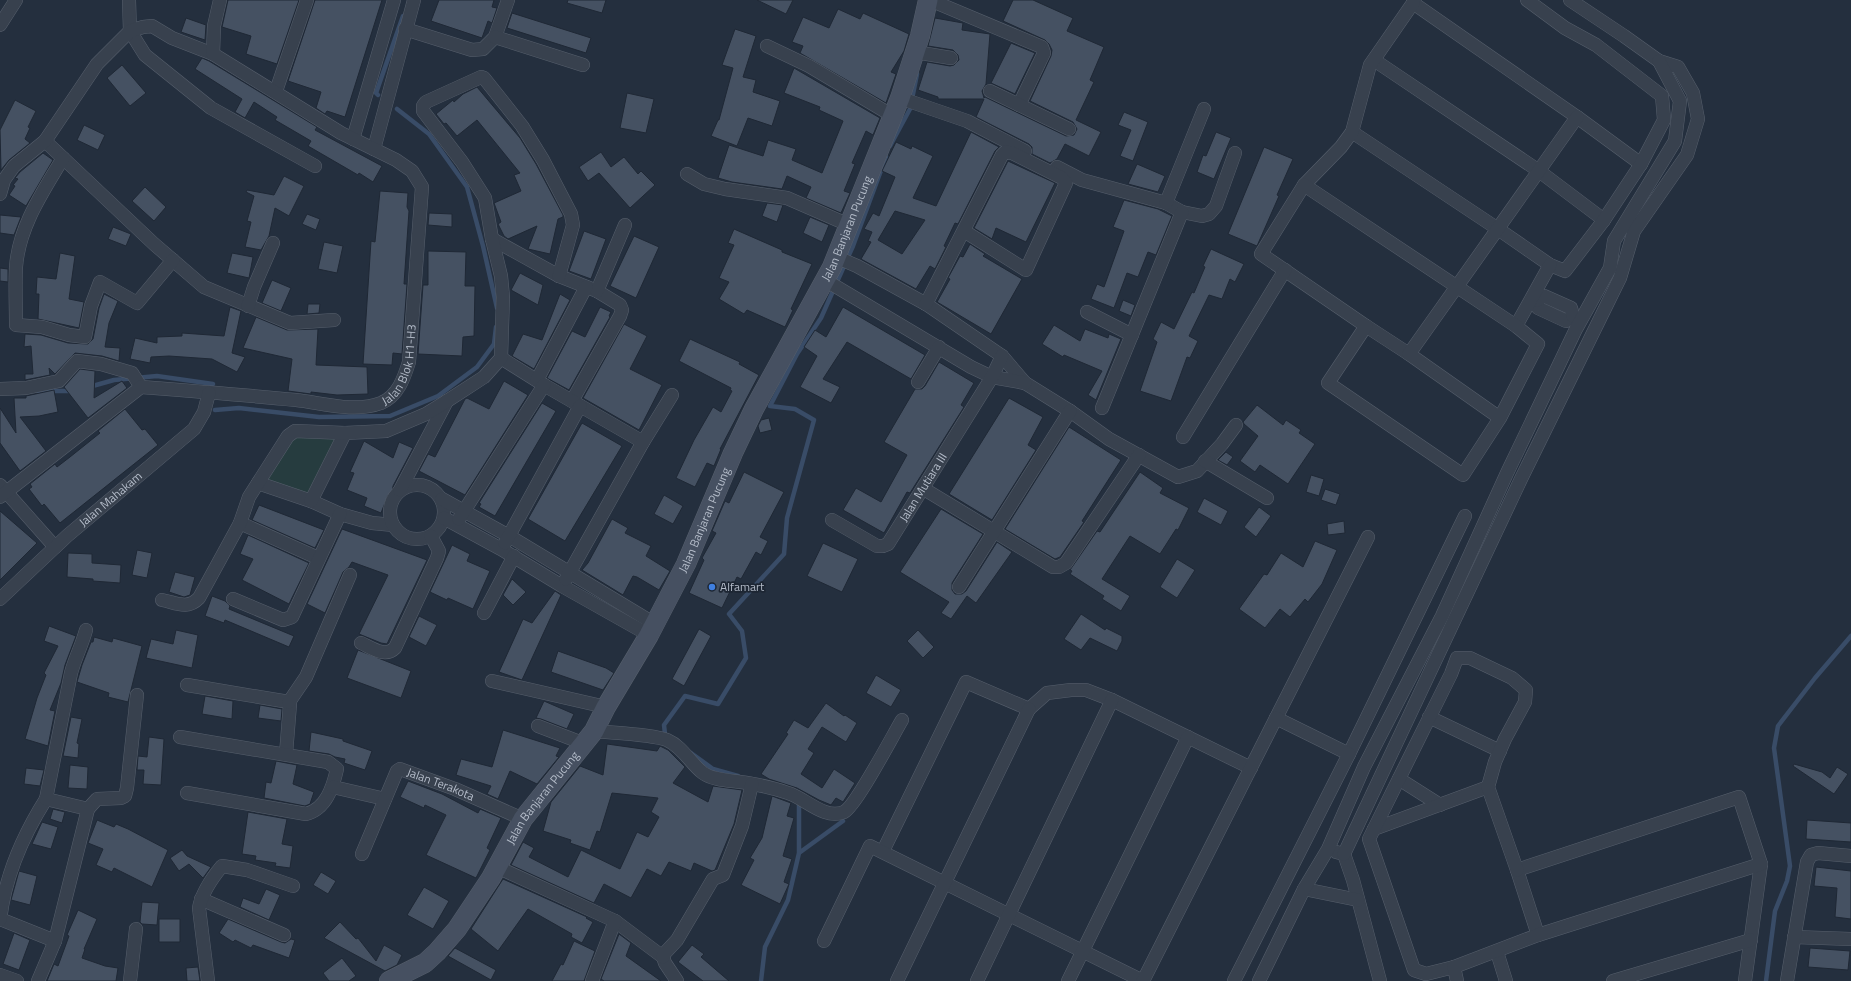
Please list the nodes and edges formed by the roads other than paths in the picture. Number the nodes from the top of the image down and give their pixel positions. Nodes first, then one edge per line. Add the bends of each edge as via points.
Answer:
1 (16, 0) edge
2 (129, 0) edge
3 (220, 0) edge
4 (307, 0) edge
5 (394, 0) edge
6 (414, 0) edge
7 (508, 0) edge
8 (1526, 0) edge
9 (1570, 0) edge
10 (933, 1) edge
11 (1414, 1) edge
12 (0, 25) edge
13 (405, 29) junction
14 (130, 31) junction
15 (495, 37) junction
16 (767, 46) dead end
17 (921, 53) junction
18 (212, 54) junction
19 (951, 58) dead end
20 (1374, 60) junction
21 (1658, 61) junction
22 (583, 66) dead end
23 (990, 91) dead end
24 (276, 92) junction
25 (907, 101) junction
26 (1019, 105) junction
27 (1204, 109) dead end
28 (893, 116) junction
29 (1577, 117) junction
30 (359, 119) junction
31 (380, 126) junction
32 (1069, 129) dead end
33 (1352, 132) junction
34 (353, 139) junction
35 (45, 141) junction
36 (374, 149) junction
37 (1235, 153) dead end
38 (64, 158) junction
39 (1641, 164) junction
40 (315, 166) dead end
41 (1539, 171) junction
42 (687, 174) dead end
43 (2, 179) edge
44 (1304, 185) junction
45 (0, 194) edge
46 (1166, 203) junction
47 (1182, 212) junction
48 (1604, 220) junction
49 (625, 225) dead end
50 (849, 225) junction
51 (1498, 229) junction
52 (964, 231) junction
53 (492, 238) junction
54 (272, 243) dead end
55 (838, 258) junction
56 (173, 260) junction
57 (1550, 265) junction
58 (1284, 270) junction
59 (558, 276) junction
60 (829, 281) junction
61 (1457, 287) junction
62 (592, 289) junction
63 (1534, 299) junction
64 (926, 304) junction
65 (248, 306) junction
66 (1087, 312) dead end
67 (1577, 318) junction
68 (334, 320) dead end
69 (1366, 326) junction
70 (1516, 326) junction
71 (1132, 335) junction
72 (938, 347) junction
73 (1409, 354) junction
74 (1002, 356) junction
75 (502, 358) junction
76 (992, 377) junction
77 (137, 380) junction
78 (918, 382) dead end
79 (540, 383) junction
80 (1025, 383) junction
81 (0, 388) edge
82 (209, 393) junction
83 (672, 395) dead end
84 (447, 401) junction
85 (576, 404) junction
86 (1102, 408) dead end
87 (1070, 411) junction
88 (1500, 418) junction
89 (1236, 425) dead end
90 (345, 433) junction
91 (1183, 437) dead end
92 (643, 442) junction
93 (1139, 455) junction
94 (1205, 461) junction
95 (1507, 473) junction
96 (1521, 479) junction
97 (258, 482) junction
98 (924, 489) junction
99 (400, 490) junction
100 (2, 491) edge
101 (1267, 498) dead end
102 (442, 499) junction
103 (312, 501) junction
104 (462, 511) junction
105 (340, 514) junction
106 (1465, 516) dead end
107 (444, 518) junction
108 (832, 520) dead end
109 (240, 523) junction
110 (457, 524) junction
111 (393, 525) junction
112 (994, 533) junction
113 (431, 536) junction
114 (509, 536) junction
115 (1368, 537) dead end
116 (54, 547) junction
117 (502, 549) junction
118 (514, 556) junction
119 (318, 558) junction
120 (570, 572) junction
121 (350, 575) dead end
122 (562, 586) junction
123 (959, 587) dead end
124 (233, 599) dead end
125 (0, 600) edge
126 (162, 600) dead end
127 (484, 613) dead end
128 (652, 629) junction
129 (86, 630) dead end
130 (361, 643) dead end
131 (492, 681) dead end
132 (188, 685) dead end
133 (137, 695) dead end
134 (1112, 700) junction
135 (289, 702) junction
136 (606, 707) junction
137 (1029, 709) junction
138 (1429, 717) junction
139 (1276, 718) junction
140 (902, 720) dead end
141 (538, 726) dead end
142 (180, 737) dead end
143 (1188, 737) junction
144 (590, 738) junction
145 (1500, 751) junction
146 (286, 754) junction
147 (1349, 754) junction
148 (1250, 768) junction
149 (1399, 779) junction
150 (752, 784) junction
151 (1488, 786) junction
152 (333, 787) junction
153 (188, 794) dead end
154 (46, 799) junction
155 (385, 799) junction
156 (1440, 805) junction
157 (88, 809) junction
158 (523, 820) junction
159 (1374, 829) junction
160 (1328, 848) junction
161 (883, 852) junction
162 (362, 854) dead end
163 (1344, 854) junction
164 (1851, 856) edge
165 (1761, 864) junction
166 (497, 867) junction
167 (1517, 870) junction
168 (945, 882) junction
169 (293, 886) dead end
170 (1304, 889) junction
171 (201, 899) junction
172 (1358, 900) junction
173 (1009, 914) junction
174 (0, 920) edge
175 (615, 921) junction
176 (136, 929) dead end
177 (284, 934) dead end
178 (1538, 935) junction
179 (1794, 937) junction
180 (1851, 939) edge
181 (1751, 940) junction
182 (824, 941) dead end
183 (54, 942) junction
184 (1083, 951) junction
185 (1497, 952) junction
186 (663, 957) junction
187 (1454, 967) junction
188 (0, 974) edge
189 (17, 981) edge
190 (38, 981) edge
191 (130, 981) edge
192 (208, 981) edge
193 (389, 981) edge
194 (592, 981) edge
195 (677, 981) edge
196 (897, 981) edge
197 (977, 981) edge
198 (1068, 981) edge
199 (1143, 981) edge
200 (1234, 981) edge
201 (1259, 981) edge
202 (1380, 981) edge
203 (1457, 981) edge
204 (1506, 981) edge
205 (1613, 981) edge
206 (1745, 981) edge
207 (1787, 981) edge

1 - 12 street
2 - 14 street
3 - 18 street via 214,26
4 - 24 street
5 - 30 street
6 - 13 street
7 - 15 street
8 - 39 street via 1564,28 1596,45 1662,96 1664,120
9 - 21 street
10 - 17 street, Jalan Banjaran Pucung
10 - 26 street via 1042,47 1044,53
11 - 20 street
11 - 29 street
13 - 15 street via 472,50 483,49
13 - 31 street
14 - 18 street, Jalan Blok H1-H3 via 152,26 172,38
14 - 35 street via 97,64
14 - 40 street via 145,55 211,108
15 - 22 street
16 - 28 street via 809,66
17 - 19 street
17 - 25 street, Jalan Banjaran Pucung
18 - 24 street, Jalan Blok H1-H3
20 - 33 street via 1370,66
20 - 41 street
21 - 67 street via 1680,101 1675,141 1625,220 1614,241 1610,268
21 - 96 street via 1678,67 1693,93 1698,119 1687,155 1634,231 1620,278
23 - 26 street
24 - 34 street, Jalan Blok H1-H3
25 - 28 street, Jalan Banjaran Pucung
25 - 46 street via 967,121 1082,180
26 - 32 street
27 - 46 street
28 - 50 street, Jalan Banjaran Pucung
29 - 39 street
29 - 41 street
30 - 31 street
30 - 34 street
31 - 36 street
33 - 44 street
33 - 51 street
34 - 36 street, Jalan Blok H1-H3
35 - 38 street
35 - 43 street
36 - 82 street, Jalan Blok H1-H3 via 412,171 422,187 409,362 394,394 382,402 368,406 326,405 298,400
37 - 47 street via 1216,206 1209,214 1202,216
38 - 56 street
38 - 56 street via 38,198 22,236 16,266 16,325 42,327 85,337 91,306 100,282 137,303
39 - 48 street
41 - 48 street
41 - 51 street
42 - 50 street via 704,184 787,198
43 - 45 street
44 - 58 street via 1261,254
44 - 61 street
46 - 47 street
47 - 71 street
48 - 57 street via 1564,271
49 - 62 street
50 - 55 street, Jalan Banjaran Pucung
51 - 57 street
51 - 61 street
52 - 52 street via 1026,270 1066,183 1062,178 1005,152
52 - 64 street
53 - 59 street
53 - 59 street via 485,198 462,162 423,111 426,102 481,77 522,126 571,214 573,225
53 - 75 street via 502,276 504,297
54 - 65 street
55 - 60 street, Jalan Banjaran Pucung
55 - 64 street
56 - 65 street via 204,287
57 - 63 street
58 - 69 street
58 - 91 street
59 - 62 street
60 - 72 street
60 - 128 street, Jalan Banjaran Pucung via 754,409 686,564
61 - 70 street
61 - 73 street
62 - 79 street
62 - 85 street via 620,305 622,310
63 - 67 street via 1544,296 1557,301 1572,308
63 - 70 street
64 - 74 street
65 - 68 street via 290,323
66 - 71 street
67 - 95 street
69 - 73 street
69 - 88 street via 1328,383 1463,475
70 - 88 street via 1538,344
71 - 86 street
72 - 76 street
72 - 78 street
73 - 88 street
74 - 76 street, Jalan Mutiara III
74 - 80 street
75 - 79 street
75 - 84 street via 484,377
76 - 80 street
76 - 98 street, Jalan Mutiara III
77 - 81 street, Jalan Blok H1-H3 via 101,364 77,361 59,381 26,388
77 - 82 street, Jalan Blok H1-H3
77 - 100 street
79 - 85 street
79 - 104 street
80 - 87 street
82 - 116 street, Jalan Mahakam via 204,412 194,430
83 - 92 street
84 - 90 street via 426,414 386,431
84 - 99 street
85 - 92 street
85 - 114 street
87 - 93 street via 1109,439
87 - 112 street
89 - 94 street
90 - 97 street via 295,431 288,436
90 - 103 street
92 - 120 street
93 - 94 street via 1178,477 1197,471
93 - 112 street via 1066,563 1059,567 1053,567
94 - 101 street
95 - 96 street
95 - 160 street via 1442,616 1364,767
96 - 163 street
97 - 103 street
97 - 109 street via 249,497
98 - 108 street, Jalan Mutiara III via 888,544 883,546 870,543
98 - 112 street
99 - 102 street via 418,485 428,487
99 - 111 street via 390,506
100 - 116 street
102 - 104 street
102 - 107 street
103 - 105 street
104 - 110 street
104 - 114 street
105 - 111 street via 372,523
105 - 119 street
106 - 147 street
107 - 110 street
107 - 113 street via 440,529
109 - 119 street
109 - 126 street via 199,598 193,604 187,606
110 - 117 street
111 - 113 street via 405,537 414,540
112 - 123 street
113 - 130 street via 439,551 437,558 395,648 391,653 385,653
114 - 117 street
114 - 120 street
115 - 139 street
116 - 125 street, Jalan Mahakam
117 - 118 street
118 - 122 street
118 - 127 street
119 - 124 street via 292,617 283,620
120 - 122 street
120 - 128 street
121 - 135 street via 306,677
122 - 128 street
128 - 136 street, Jalan Banjaran Pucung
129 - 154 street via 71,673
131 - 136 street
132 - 135 street
133 - 157 street via 125,796 97,799
134 - 137 street via 1086,690 1065,690 1047,692
134 - 143 street
134 - 173 street
135 - 146 street
136 - 144 street, Jalan Banjaran Pucung
137 - 161 street via 966,682
137 - 168 street
138 - 145 street
138 - 145 street via 1457,658 1470,658 1512,678 1526,690 1525,702
138 - 149 street
139 - 147 street
139 - 148 street
140 - 150 street via 846,811 836,814 808,804 790,793
141 - 144 street
142 - 146 street
143 - 148 street
143 - 184 street
144 - 150 street via 640,735 667,740 683,751 703,773 715,778
144 - 158 street, Jalan Banjaran Pucung
145 - 151 street
146 - 152 street via 328,762 335,766 337,769
147 - 200 street
148 - 199 street
149 - 156 street
149 - 159 street
150 - 186 street via 742,826 723,875 713,879 680,935
151 - 156 street
151 - 167 street
152 - 153 street via 320,807 315,812 306,814
152 - 155 street
154 - 157 street
154 - 174 street via 12,863
155 - 158 street, Jalan Terakota via 397,771 402,769 455,789
155 - 162 street, Jalan Terakota
156 - 159 street
157 - 183 street
158 - 166 street, Jalan Banjaran Pucung
159 - 187 street via 1369,839 1414,970 1426,974
160 - 163 street
160 - 170 street
161 - 168 street
161 - 182 street via 870,846
163 - 172 street
164 - 179 street via 1811,855 1807,862
165 - 167 street via 1739,797
165 - 178 street
165 - 181 street
166 - 175 street
166 - 193 street, Jalan Banjaran Pucung via 457,929 437,952 425,963
167 - 178 street
168 - 173 street
168 - 196 street
169 - 171 street via 247,870 222,866
170 - 172 street
170 - 201 street
171 - 177 street
171 - 192 street via 198,914
172 - 202 street
173 - 184 street
173 - 197 street
174 - 183 street
175 - 186 street
175 - 194 street
176 - 191 street
178 - 185 street
179 - 180 street
179 - 207 street
181 - 205 street
181 - 206 street
183 - 190 street
184 - 198 street
184 - 199 street
185 - 187 street
185 - 204 street
186 - 195 street
187 - 203 street
188 - 189 street

